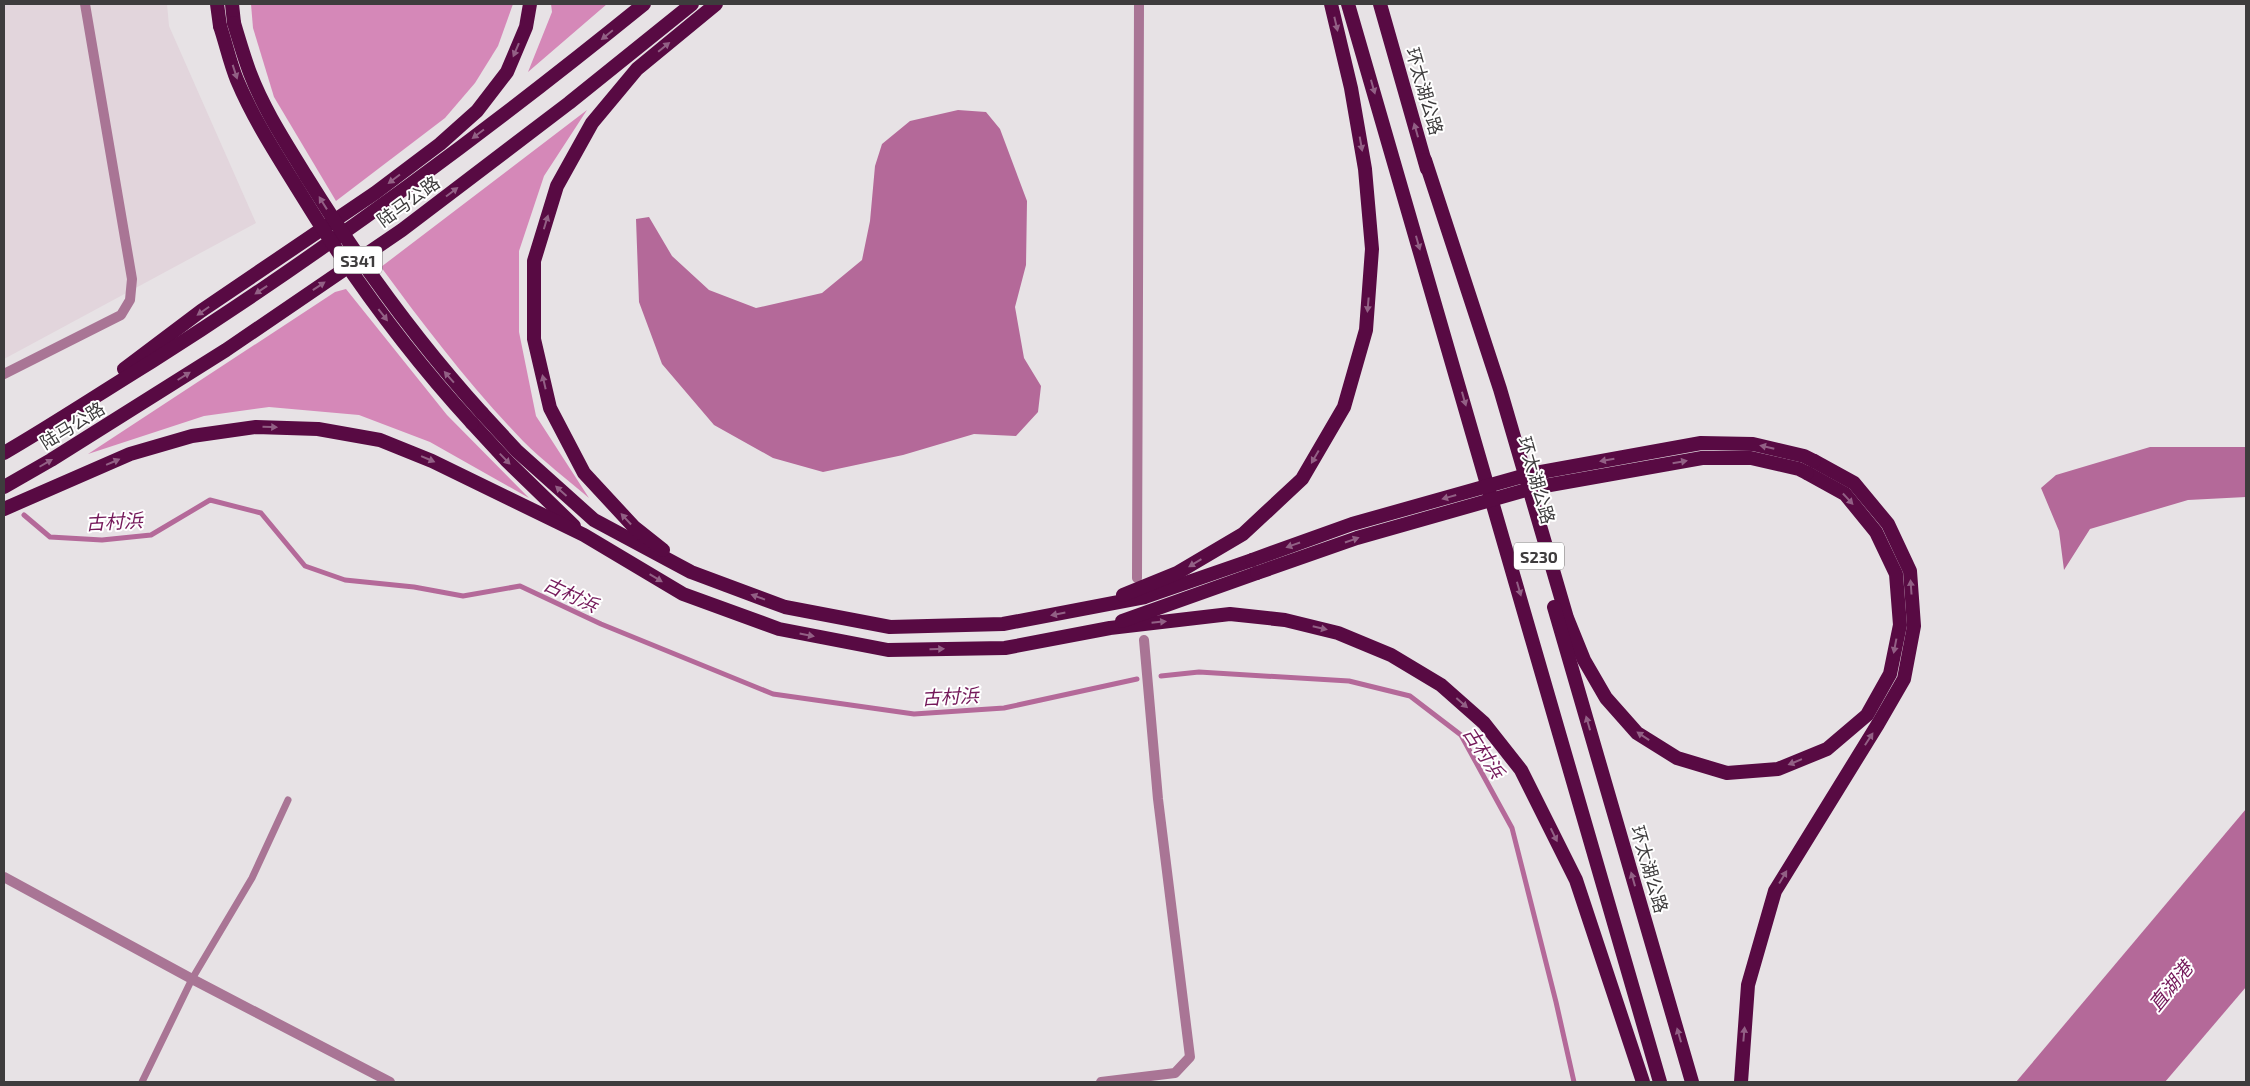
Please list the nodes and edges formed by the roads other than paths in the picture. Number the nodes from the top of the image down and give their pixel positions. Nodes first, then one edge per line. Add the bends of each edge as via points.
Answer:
1 (85, 4) edge
2 (218, 4) edge
3 (232, 4) edge
4 (530, 4) edge
5 (644, 4) edge
6 (692, 4) edge
7 (716, 4) edge
8 (1139, 4) edge
9 (1331, 4) edge
10 (1348, 4) edge
11 (1380, 4) edge
12 (1424, 160) junction
13 (4, 374) edge
14 (36, 434) junction
15 (4, 452) edge
16 (4, 487) edge
17 (4, 509) edge
18 (584, 535) junction
19 (691, 572) junction
20 (1137, 578) dead end
21 (1106, 604) junction
22 (1110, 628) junction
23 (1144, 640) dead end
24 (288, 800) dead end
25 (4, 877) edge
26 (192, 980) junction
27 (142, 1082) edge
28 (390, 1082) edge
29 (1101, 1082) edge
30 (1643, 1082) edge
31 (1660, 1082) edge
32 (1692, 1082) edge
33 (1741, 1082) edge

1 - 13 street via 132,279 130,300 121,315
2 -> 18 highway, bridge via 220,26 237,80 260,128 314,216 373,302 437,385 507,461
19 -> 3 highway, bridge via 594,520 517,451 448,375 384,294 273,122 250,74 234,23
4 -> 14 highway via 526,27 507,72 477,111 440,144 375,193 201,311
5 -> 14 highway, 陆马公路 / S341 via 551,80 384,205 210,324
16 -> 6 highway, 陆马公路 / S341 via 226,350 402,230 569,104
19 -> 7 highway via 634,527 584,473 550,408 534,339 534,262 557,186 592,123 637,69
8 - 20 street
9 -> 21 highway via 1351,88 1365,169 1372,249 1366,330 1344,407 1302,479 1243,534 1177,573
10 -> 31 highway, S230
12 -> 11 highway, 环太湖公路 / S230
22 -> 12 highway, bridge via 1127,618 1356,538 1542,486 1702,458 1751,458 1799,469 1844,494 1876,532 1896,574 1900,625 1890,674 1867,715 1827,749 1778,769 1727,773 1677,758 1637,733 1606,698 1584,660 1567,618 1500,389
32 -> 12 highway, 环太湖公路 / S230
14 - 15 highway, 陆马公路 / S341
17 -> 18 highway via 130,454 192,436 256,427 318,429 380,440 432,461
18 -> 22 highway via 683,594 779,629 888,650 1005,648
21 -> 19 highway via 1003,624 890,627 785,607
33 -> 21 highway, bridge via 1748,985 1775,891 1904,679 1914,626 1910,571 1888,524 1854,483 1804,456 1753,444 1692,445 1530,474 1352,524 1145,598
22 -> 30 highway via 1230,614 1284,620 1338,632 1391,655 1441,685 1484,722 1521,770 1576,880
23 - 29 street via 1158,799 1190,1057 1175,1073
24 - 26 lane via 252,878
25 - 26 street
26 - 27 lane
26 - 28 street

